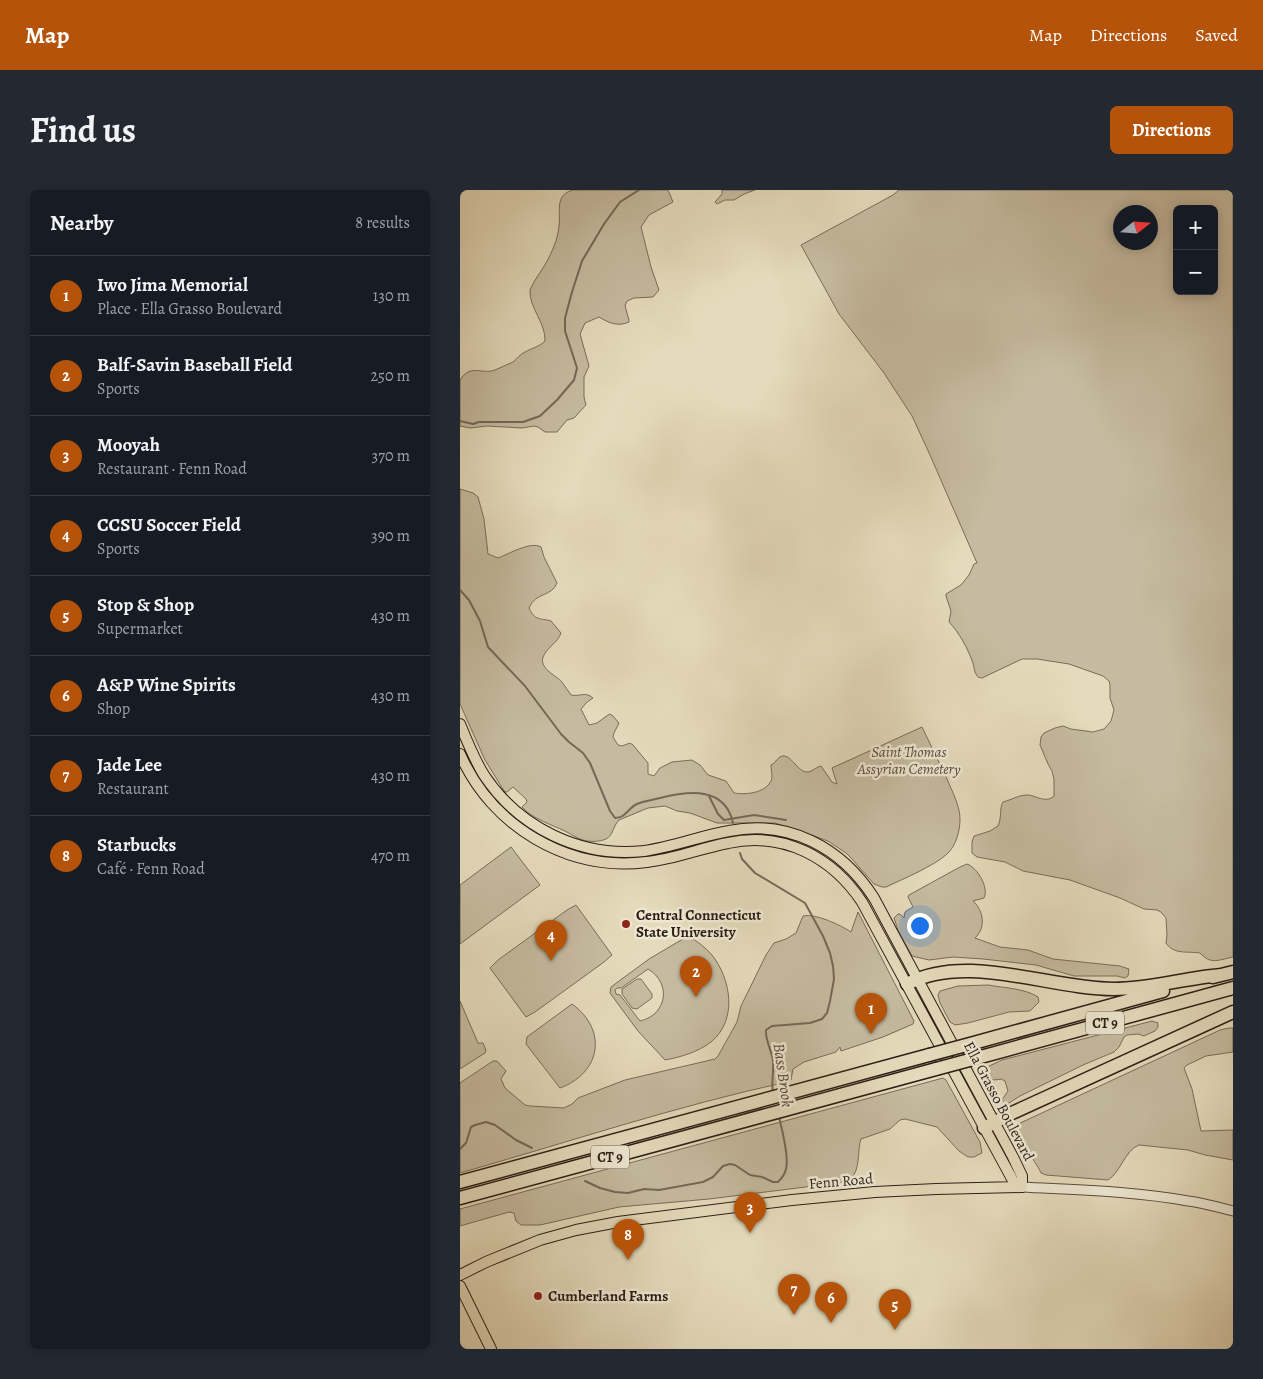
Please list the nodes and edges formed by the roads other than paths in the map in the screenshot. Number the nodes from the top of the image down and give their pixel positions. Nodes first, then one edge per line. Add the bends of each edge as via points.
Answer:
1 (460, 724) edge
2 (460, 754) edge
3 (766, 829) junction
4 (691, 840) junction
5 (764, 840) junction
6 (694, 852) junction
7 (1227, 974) edge
8 (912, 981) junction
9 (1233, 988) edge
10 (1233, 1012) edge
11 (989, 1125) junction
12 (460, 1182) edge
13 (1022, 1187) junction
14 (460, 1198) edge
15 (1233, 1210) edge
16 (460, 1275) edge
17 (460, 1286) edge
18 (491, 1349) edge

1 - 4 main road, Ella Grasso Boulevard via 478,765 496,791 525,819 551,835 580,846 619,852 651,850
2 - 6 main road, Ella Grasso Boulevard via 476,784 498,811 526,834 557,850 588,860 621,863 653,861
3 - 4 main road, Ella Grasso Boulevard via 734,830
3 - 5 main road
3 - 8 main road, Ella Grasso Boulevard via 811,841 848,866 874,898
4 - 6 main road
5 - 6 main road, Ella Grasso Boulevard via 735,841
5 - 8 main road, Ella Grasso Boulevard via 804,851 827,864 844,879 864,904
7 - 8 highway via 1113,989 963,971 938,973
7 - 12 highway, CT 9, bridge
8 - 11 main road, Ella Grasso Boulevard
9 - 14 highway, CT 9, bridge
10 - 11 highway
11 - 13 main road, Ella Grasso Boulevard via 1021,1174
13 - 15 street, Fenn Road via 1141,1195
13 - 16 main road, Fenn Road via 875,1192 611,1223 540,1240
17 - 18 main road

